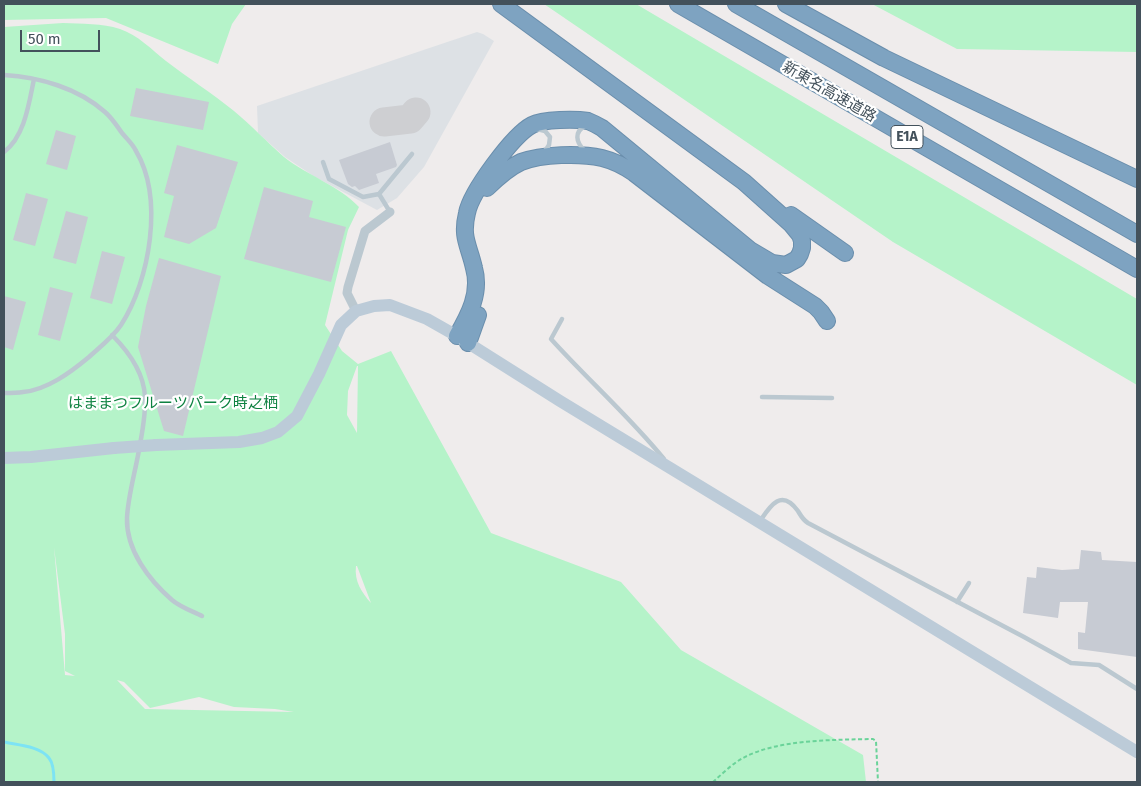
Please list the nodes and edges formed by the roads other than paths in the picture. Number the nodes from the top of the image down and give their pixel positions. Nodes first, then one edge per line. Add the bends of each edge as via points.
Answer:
1 (500, 4) edge
2 (678, 4) edge
3 (736, 4) edge
4 (786, 4) edge
5 (4, 75) edge
6 (34, 79) junction
7 (595, 124) junction
8 (526, 129) junction
9 (4, 152) edge
10 (412, 154) dead end
11 (593, 156) junction
12 (537, 158) junction
13 (324, 162) dead end
14 (1137, 180) edge
15 (744, 182) junction
16 (379, 194) junction
17 (390, 212) joint
18 (1137, 234) edge
19 (845, 253) dead end
20 (1137, 269) edge
21 (356, 310) junction
22 (562, 319) dead end
23 (827, 322) dead end
24 (112, 335) junction
25 (462, 339) junction
26 (4, 393) edge
27 (762, 397) dead end
28 (832, 398) dead end
29 (4, 458) edge
30 (669, 466) junction
31 (759, 522) junction
32 (969, 583) dead end
33 (957, 602) junction
34 (202, 616) dead end
35 (1137, 688) edge
36 (1137, 752) edge

1 - 15 highway
2 - 20 highway, 新東名高速道路 / E1A
3 - 18 highway, 新東名高速道路 / E1A
4 - 14 highway via 884,58
5 - 6 lane
6 - 9 lane via 24,121
6 - 24 lane via 62,86 106,112 136,151 145,171 152,218 148,256 134,301 121,326
7 - 8 highway via 579,120 546,121
7 - 11 lane via 582,127 577,135 582,148
7 - 15 highway via 758,256 772,263 786,264 797,259 802,248 800,235
8 - 12 lane via 540,130 550,137 550,145
8 - 25 highway via 484,178 469,203 464,233 475,269 476,287
10 - 16 lane
11 - 12 highway
11 - 23 highway via 618,163 634,173 768,276 815,306
12 - 25 highway via 519,163 502,174 487,188 478,203 473,232 483,268 484,287 480,308
13 - 16 lane via 329,179 363,197
15 - 19 highway
16 - 17 lane
17 - 21 street via 365,230 348,286 348,294
21 - 25 street via 390,304 427,319
21 - 29 street, bridge via 341,324 296,416 278,432 239,442 156,445
22 - 30 lane via 552,339 647,438
24 - 26 lane via 79,366 55,381 24,392
24 - 34 lane via 138,369 145,396 144,421 127,519 134,554 172,601
25 - 30 street
27 - 28 lane
30 - 31 street
31 - 33 lane via 772,504 784,501 808,523
31 - 36 street
32 - 33 lane
33 - 35 lane via 1071,663 1099,665

